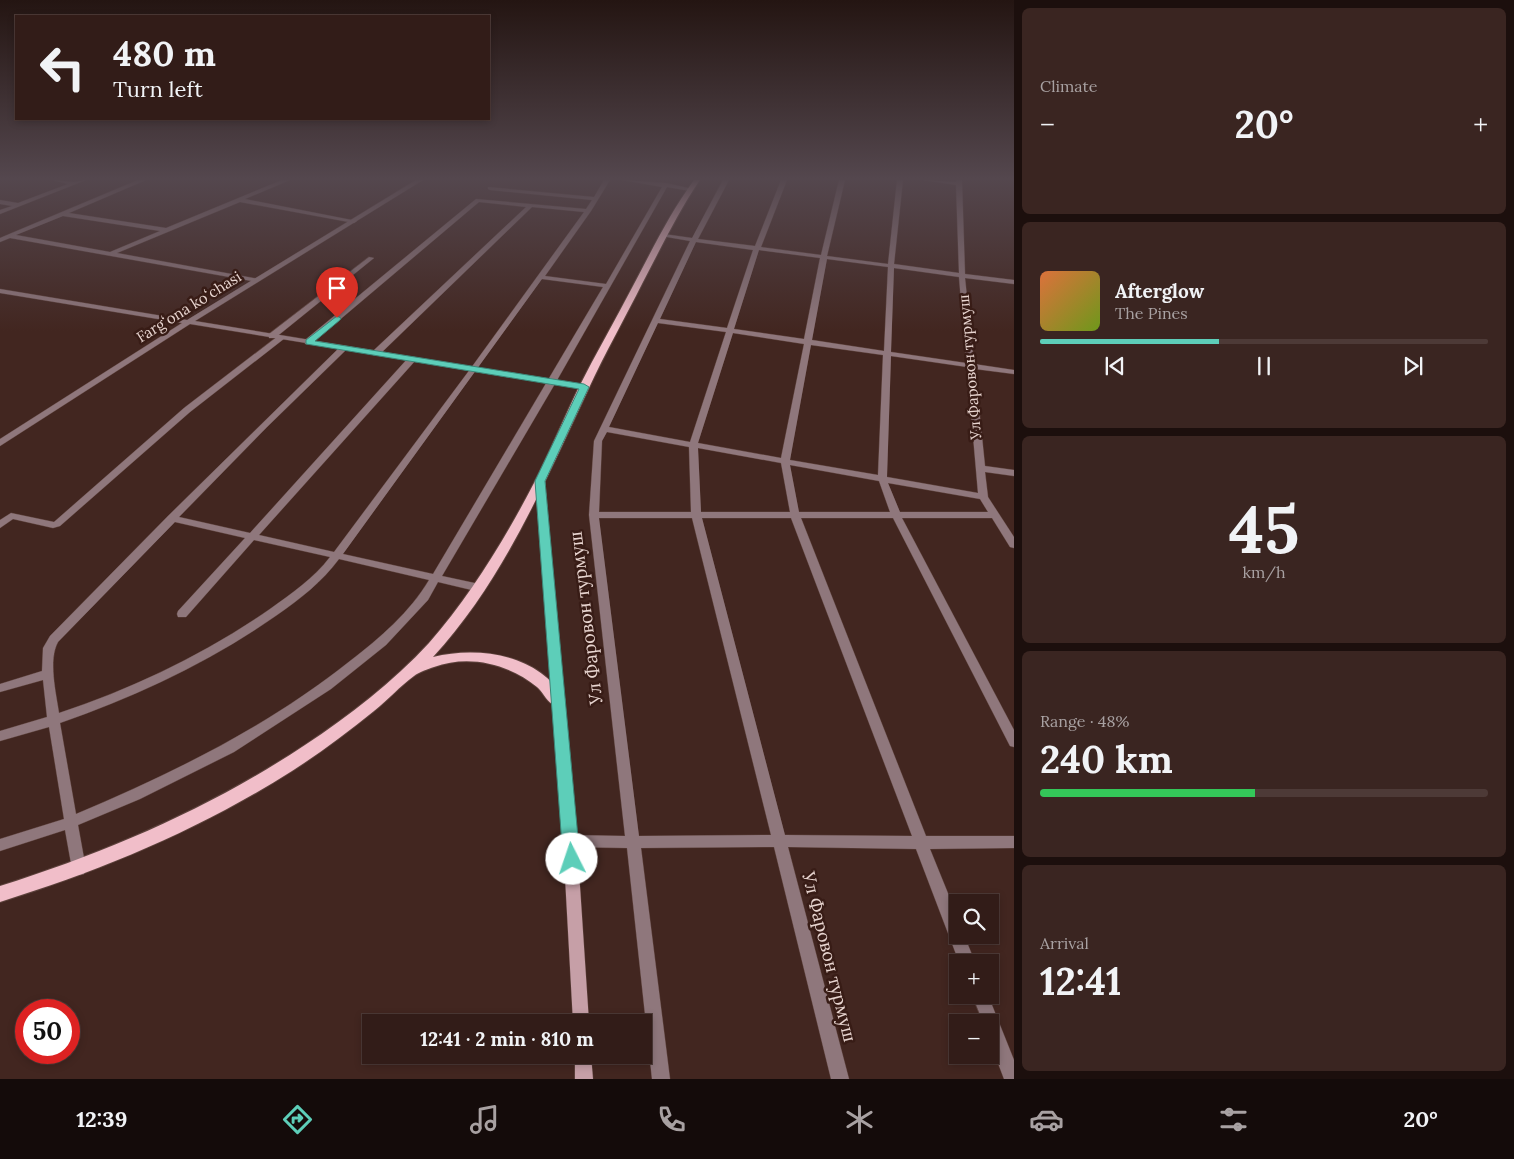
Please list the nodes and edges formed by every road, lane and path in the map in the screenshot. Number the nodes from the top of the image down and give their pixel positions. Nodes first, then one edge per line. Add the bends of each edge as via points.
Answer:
1 (23, 230) edge
2 (167, 230) edge
3 (339, 230) edge
4 (442, 230) edge
5 (504, 230) edge
6 (574, 230) edge
7 (640, 230) edge
8 (667, 230) edge
9 (699, 230) edge
10 (764, 230) edge
11 (830, 230) edge
12 (895, 230) edge
13 (961, 230) edge
14 (9, 236) junction
15 (664, 236) junction
16 (0, 240) edge
17 (694, 240) junction
18 (757, 248) junction
19 (109, 254) junction
20 (824, 256) junction
21 (371, 258) dead end
22 (892, 266) junction
23 (962, 276) junction
24 (540, 277) junction
25 (257, 280) junction
26 (1014, 282) edge
27 (608, 286) junction
28 (0, 291) edge
29 (655, 320) junction
30 (187, 323) junction
31 (730, 331) junction
32 (277, 337) junction
33 (308, 342) junction
34 (807, 342) junction
35 (344, 348) junction
36 (376, 353) junction
37 (888, 354) junction
38 (412, 359) junction
39 (969, 366) junction
40 (474, 370) junction
41 (1014, 372) edge
42 (552, 382) junction
43 (584, 387) junction
44 (604, 429) junction
45 (0, 443) edge
46 (693, 445) junction
47 (785, 461) junction
48 (979, 468) junction
49 (1014, 473) edge
50 (882, 478) junction
51 (540, 481) junction
52 (983, 497) junction
53 (594, 515) junction
54 (696, 515) junction
55 (796, 515) junction
56 (896, 515) junction
57 (994, 515) junction
58 (171, 518) junction
59 (0, 525) edge
60 (252, 536) junction
61 (1014, 545) edge
62 (338, 556) junction
63 (435, 578) junction
64 (480, 588) junction
65 (182, 614) dead end
66 (48, 674) junction
67 (398, 681) junction
68 (0, 688) edge
69 (557, 700) junction
70 (54, 722) junction
71 (0, 736) edge
72 (1014, 742) edge
73 (72, 822) junction
74 (570, 841) junction
75 (779, 841) junction
76 (1014, 842) edge
77 (633, 843) junction
78 (921, 844) junction
79 (0, 846) edge
80 (79, 869) junction
81 (0, 894) edge
82 (964, 954) edge
83 (983, 1004) edge
84 (581, 1014) edge
85 (583, 1064) edge
86 (584, 1079) edge
87 (661, 1079) edge
88 (840, 1079) edge
89 (1012, 1079) edge

1 - 14 street
2 - 19 street
3 - 25 street, Fargʻona koʻchasi
4 - 33 street
5 - 36 street
6 - 24 street
7 - 27 street
8 - 15 main road
9 - 17 street, Ул Фаровон турмуш
10 - 18 street, Ул Фаровон турмуш
11 - 20 street
12 - 22 street
13 - 23 street, Ул Фаровон турмуш
14 - 16 street
14 - 19 street
15 - 17 street
15 - 43 main road
17 - 18 street
17 - 29 street, Ул Фаровон турмуш
18 - 20 street
18 - 31 street, Ул Фаровон турмуш
19 - 25 street
20 - 22 street
20 - 34 street
21 - 32 street
22 - 23 street
22 - 37 street
23 - 26 street
23 - 39 street, Ул Фаровон турмуш
24 - 27 street
24 - 40 street
25 - 30 street, Fargʻona koʻchasi
27 - 42 street
28 - 30 street
29 - 31 street
29 - 44 street, Ул Фаровон турмуш
30 - 32 street
30 - 45 street, Fargʻona koʻchasi
31 - 34 street
31 - 46 street, Ул Фаровон турмуш
32 - 33 street
32 - 59 street via 57,524 11,516
33 - 35 street
34 - 37 street
34 - 47 street
35 - 36 street
35 - 58 street
36 - 38 street
37 - 39 street
37 - 50 street
38 - 40 street
38 - 60 street
39 - 41 street
39 - 48 street, Ул Фаровон турмуш
40 - 42 street
40 - 62 street
42 - 43 street
42 - 63 street
43 - 51 main road
44 - 46 street
44 - 53 street, Ул Фаровон турмуш via 598,441
46 - 47 street
46 - 54 street, Ул Фаровон турмуш
47 - 50 street
47 - 55 street
48 - 49 street
48 - 52 street, Ул Фаровон турмуш
50 - 52 street
50 - 56 street
51 - 64 main road
51 - 69 main road
52 - 57 street, Ул Фаровон турмуш
53 - 54 street
53 - 77 street, Ул Фаровон турмуш
54 - 55 street
54 - 75 street, Ул Фаровон турмуш
55 - 56 street
55 - 78 street
56 - 57 street
56 - 72 street
57 - 61 street, Ул Фаровон турмуш
58 - 60 street
58 - 66 street via 54,639 49,648
60 - 62 street
60 - 65 street
62 - 63 street
62 - 70 street via 300,593 238,638 128,694
63 - 64 street
63 - 73 street via 424,597 382,642 312,696 230,748
64 - 67 main road via 444,634
66 - 68 street
66 - 70 street
67 - 69 main road via 418,668 440,660 485,658 534,674
67 - 80 main road via 338,730 265,780 179,828
69 - 74 main road
70 - 71 street
70 - 73 street
73 - 79 street
73 - 80 street
74 - 77 street
74 - 84 main road
75 - 77 street
75 - 78 street
75 - 88 street, Ул Фаровон турмуш
76 - 78 street
77 - 87 street, Ул Фаровон турмуш
78 - 82 street
80 - 81 main road
83 - 89 street
85 - 86 main road

